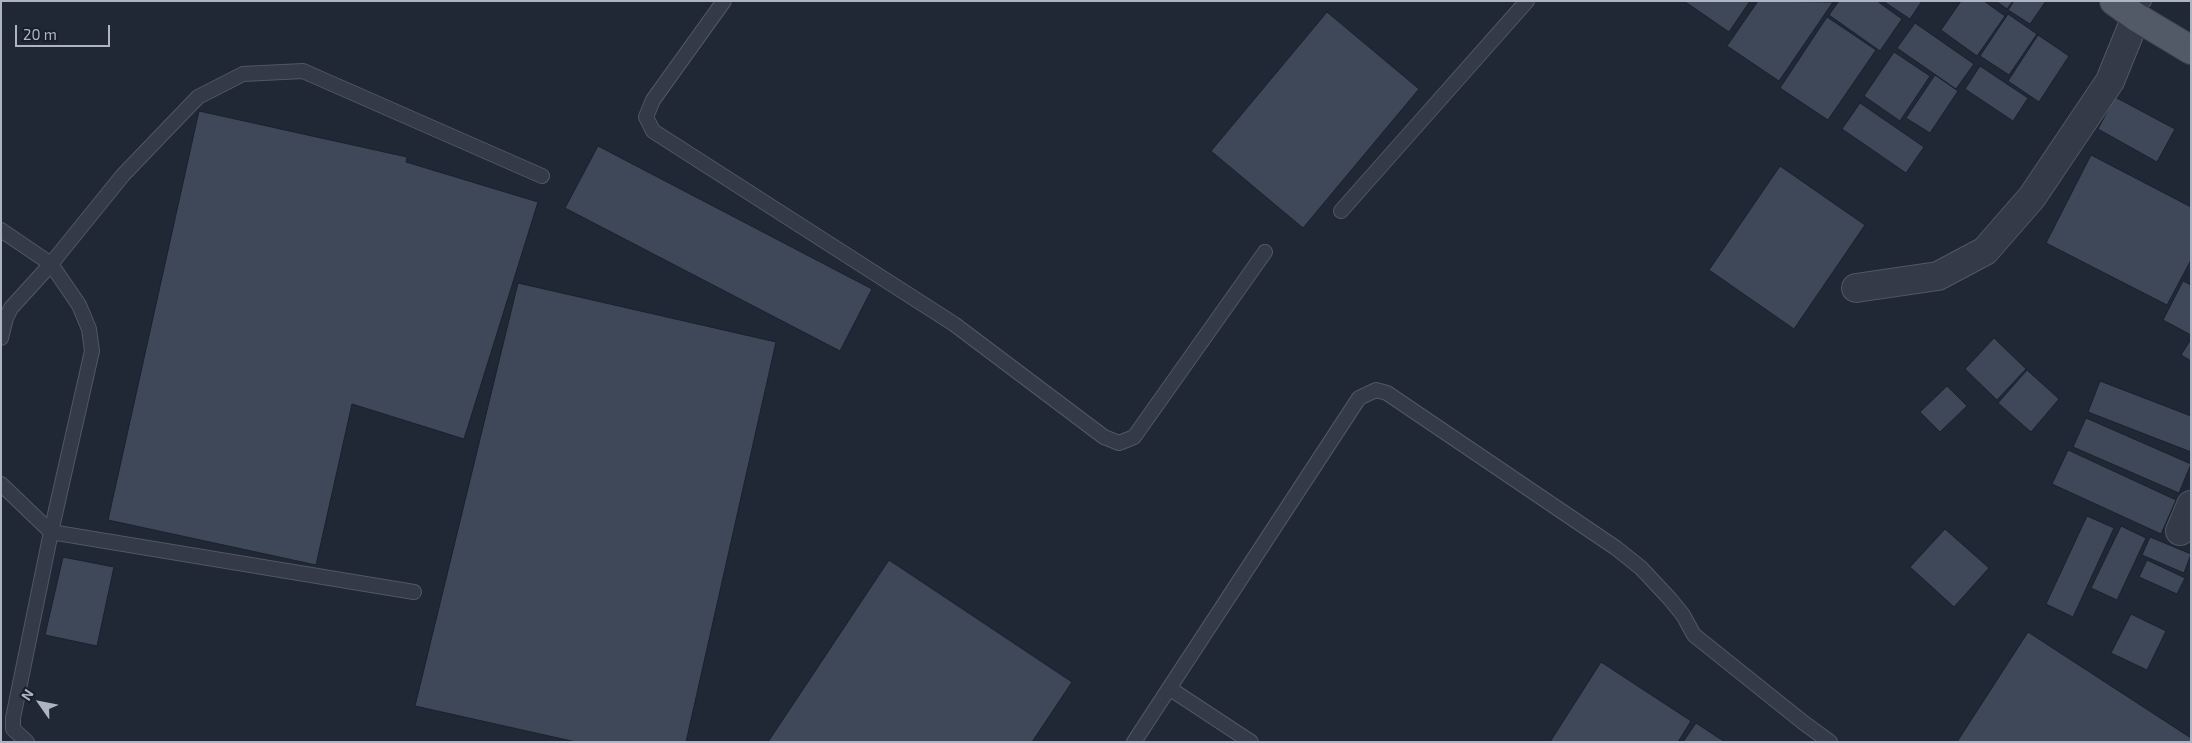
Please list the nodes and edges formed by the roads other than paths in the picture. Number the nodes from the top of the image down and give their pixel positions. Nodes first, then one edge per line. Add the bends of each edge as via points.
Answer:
1 (724, 1) edge
2 (1528, 1) edge
3 (2129, 7) edge
4 (2191, 50) edge
5 (542, 176) dead end
6 (1341, 211) dead end
7 (1, 230) edge
8 (1265, 252) dead end
9 (51, 264) junction
10 (1856, 288) dead end
11 (1, 338) edge
12 (1, 484) edge
13 (2191, 506) edge
14 (51, 532) junction
15 (2180, 532) dead end
16 (414, 592) dead end
17 (1169, 688) junction
18 (27, 742) edge
19 (1134, 742) edge
20 (1251, 742) edge
21 (1830, 742) edge

1 - 8 lane via 653,100 646,117 653,131 954,324 1104,437 1119,443 1134,437
2 - 6 lane
3 - 4 main road
3 - 10 street via 2110,81 2032,198 1985,250 1938,276
5 - 9 lane via 303,72 243,74 198,96 123,175
7 - 9 lane
9 - 11 lane via 11,308
9 - 14 lane via 79,304 89,329 92,351
12 - 14 lane
13 - 15 street
14 - 16 lane
14 - 18 lane via 12,718 13,729
17 - 19 lane
17 - 20 lane
17 - 21 lane via 1359,398 1376,390 1387,393 1616,548 1641,568 1670,599 1694,635

